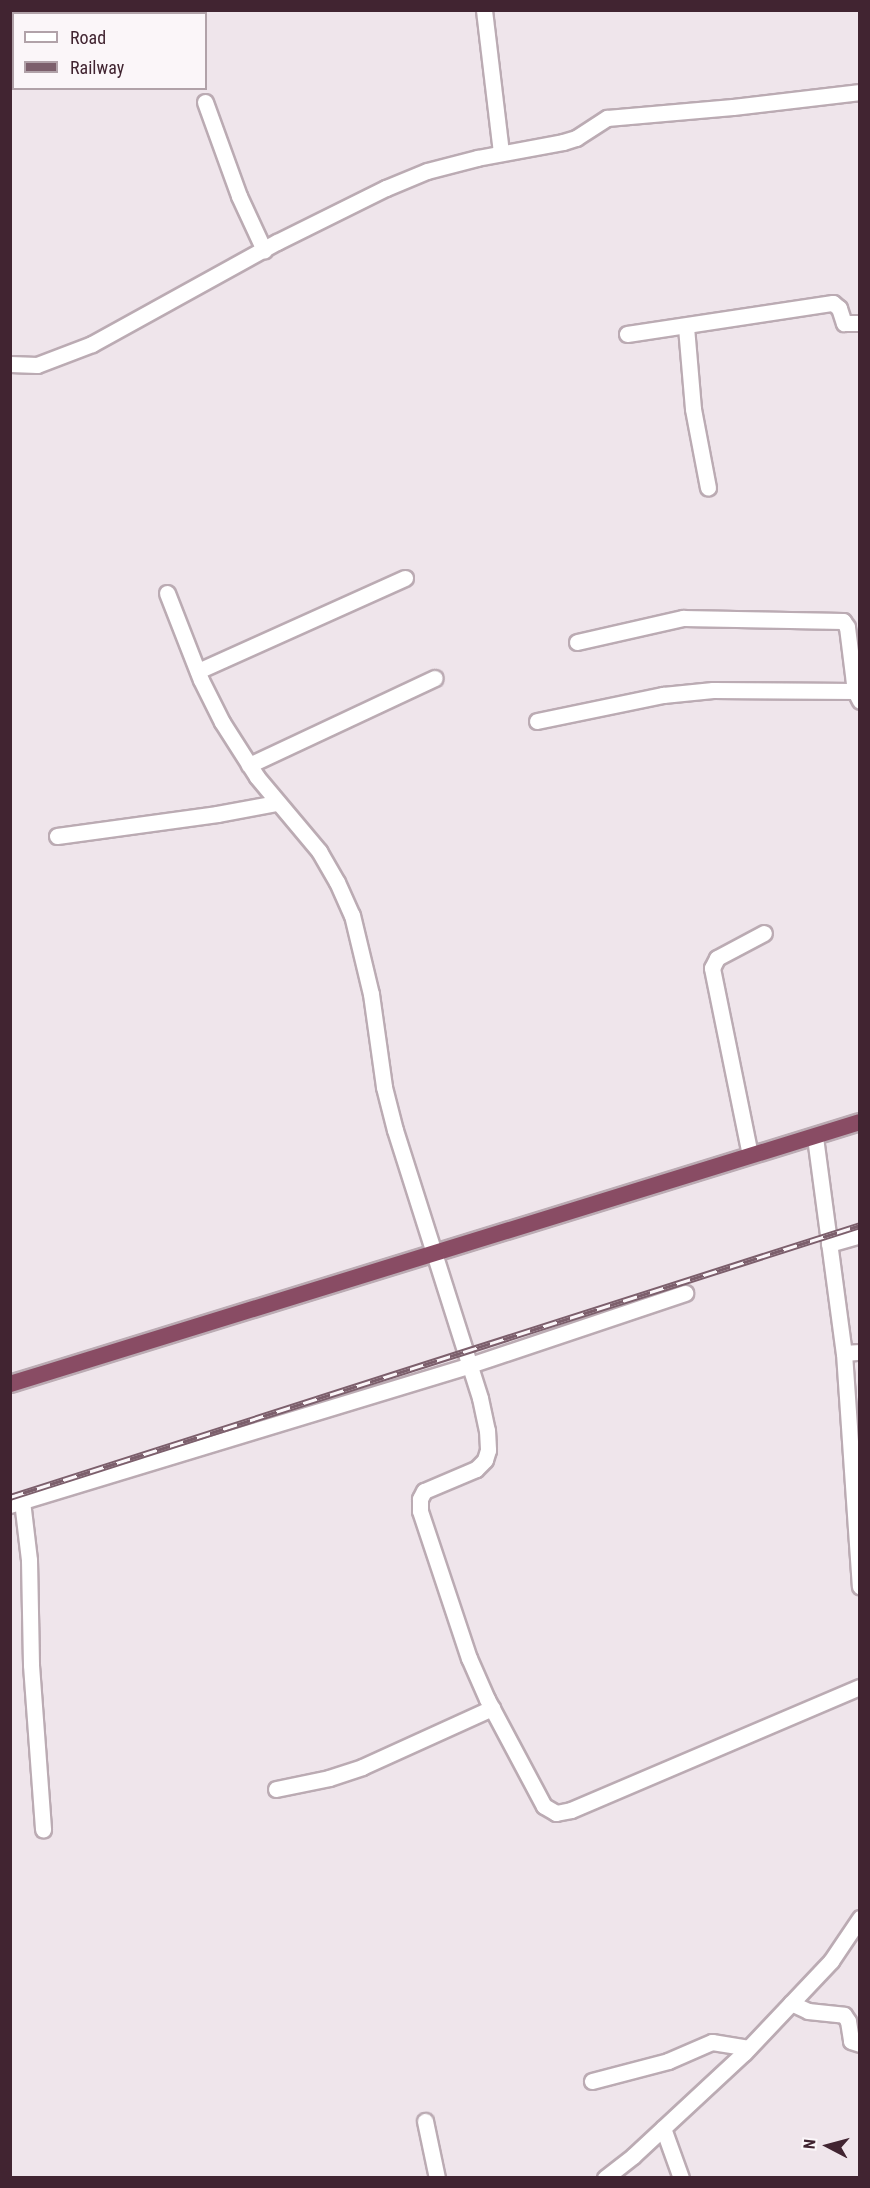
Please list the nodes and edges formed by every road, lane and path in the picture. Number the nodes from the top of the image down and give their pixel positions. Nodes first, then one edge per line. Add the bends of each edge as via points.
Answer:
1 (484, 10) edge
2 (860, 92) edge
3 (205, 102) dead end
4 (501, 153) junction
5 (264, 250) junction
6 (860, 323) edge
7 (686, 327) junction
8 (627, 334) dead end
9 (10, 364) edge
10 (708, 488) dead end
11 (405, 578) dead end
12 (167, 593) dead end
13 (577, 642) dead end
14 (198, 671) junction
15 (435, 678) dead end
16 (857, 696) edge
17 (537, 721) dead end
18 (249, 765) junction
19 (277, 802) junction
20 (57, 836) dead end
21 (764, 933) dead end
22 (860, 1122) edge
23 (815, 1137) junction
24 (750, 1155) junction
25 (860, 1235) edge
26 (830, 1244) junction
27 (433, 1253) junction
28 (685, 1293) dead end
29 (860, 1352) edge
30 (844, 1353) junction
31 (470, 1365) junction
32 (10, 1384) edge
33 (854, 1399) edge
34 (856, 1456) edge
35 (16, 1503) edge
36 (860, 1586) edge
37 (860, 1687) edge
38 (492, 1708) junction
39 (276, 1789) dead end
40 (43, 1830) dead end
41 (860, 1918) edge
42 (791, 2003) junction
43 (860, 2044) edge
44 (749, 2048) junction
45 (592, 2081) dead end
46 (425, 2121) dead end
47 (663, 2128) junction
48 (437, 2178) edge
49 (605, 2178) edge
50 (681, 2178) edge

1 - 4 street
2 - 4 street via 607,118 576,138
3 - 5 street via 239,196
4 - 5 street via 428,171 386,188
5 - 9 street via 92,344 37,365
6 - 7 street via 844,323 833,303
7 - 8 street
7 - 10 street via 693,409
11 - 14 street
12 - 14 street
13 - 16 street via 683,618 839,621 847,627
14 - 18 street via 222,722
15 - 18 street
16 - 17 street via 713,690
18 - 19 street
19 - 20 street
19 - 27 street via 319,851 352,915 371,994 384,1087
21 - 24 street via 717,958 712,968
22 - 23 highway
23 - 24 highway
23 - 26 street
24 - 27 highway
25 - 26 street
26 - 30 street
27 - 31 street
27 - 32 highway
28 - 31 street
29 - 30 street
30 - 33 street
31 - 35 street
31 - 38 street via 487,1430 485,1461 476,1469 424,1491 420,1511 465,1648
33 - 34 street
34 - 36 street
35 - 40 street via 29,1560 31,1675
37 - 38 street via 563,1812 544,1806
38 - 39 street via 362,1767
41 - 42 street via 831,1961
42 - 43 street via 808,2011 844,2015 851,2041
42 - 44 street
44 - 45 street via 712,2042 668,2061
44 - 47 street
46 - 48 street
47 - 49 street
47 - 50 street

